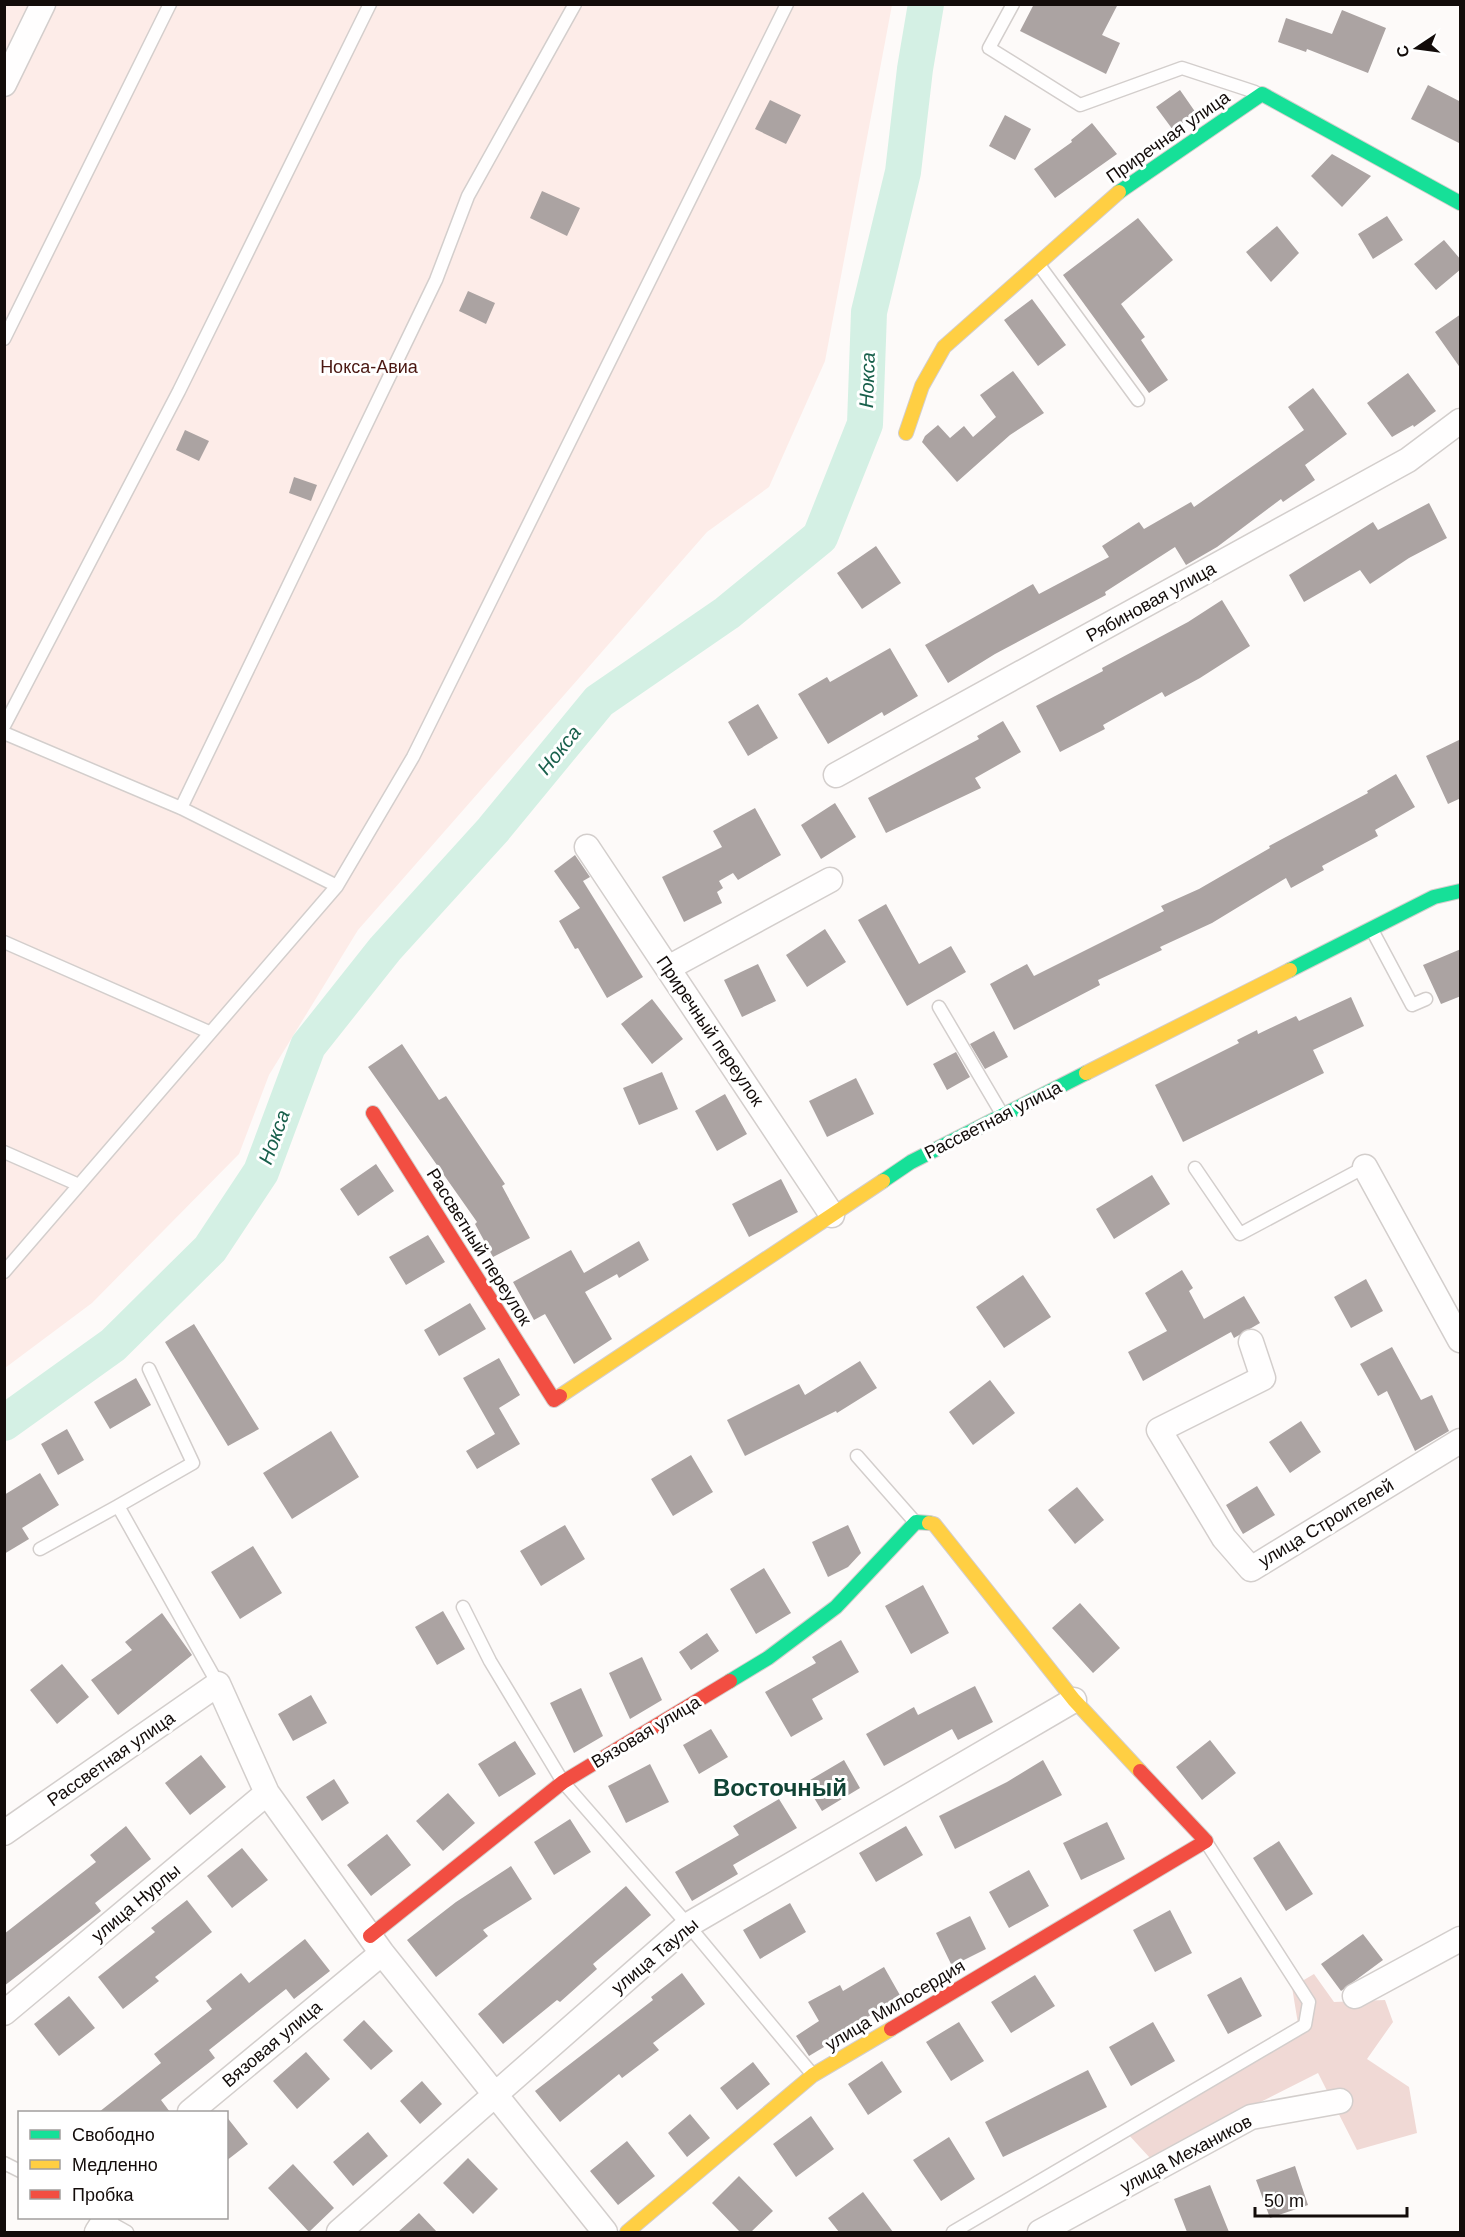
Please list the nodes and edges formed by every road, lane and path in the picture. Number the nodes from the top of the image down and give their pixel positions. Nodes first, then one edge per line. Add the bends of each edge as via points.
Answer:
1 (43, 4) edge
2 (170, 4) edge
3 (370, 4) edge
4 (575, 4) edge
5 (786, 4) edge
6 (1013, 4) edge
7 (4, 84) edge
8 (1262, 94) junction
9 (1461, 203) edge
10 (1039, 264) junction
11 (4, 339) edge
12 (1138, 400) dead end
13 (1461, 421) edge
14 (906, 434) dead end
15 (4, 726) edge
16 (4, 733) edge
17 (836, 775) dead end
18 (181, 808) junction
19 (587, 847) dead end
20 (830, 880) dead end
21 (337, 886) junction
22 (1461, 891) edge
23 (1372, 929) junction
24 (4, 942) edge
25 (668, 968) junction
26 (1426, 999) dead end
27 (939, 1007) dead end
28 (209, 1032) junction
29 (373, 1113) dead end
30 (1003, 1116) junction
31 (4, 1152) edge
32 (1365, 1167) joint
33 (1195, 1168) dead end
34 (79, 1185) junction
35 (832, 1215) junction
36 (4, 1272) edge
37 (1459, 1333) edge
38 (1251, 1342) dead end
39 (149, 1369) dead end
40 (554, 1400) joint
41 (1461, 1441) edge
42 (856, 1456) dead end
43 (118, 1506) junction
44 (915, 1522) junction
45 (40, 1549) dead end
46 (463, 1607) dead end
47 (218, 1684) junction
48 (1074, 1700) junction
49 (563, 1782) junction
50 (267, 1793) junction
51 (4, 1833) edge
52 (1206, 1841) junction
53 (688, 1925) junction
54 (1461, 1939) edge
55 (376, 1945) junction
56 (1355, 1996) dead end
57 (4, 2013) edge
58 (813, 2075) junction
59 (495, 2097) junction
60 (1340, 2101) dead end
61 (191, 2111) edge
62 (4, 2163) edge
63 (18, 2170) edge
64 (102, 2222) edge
65 (127, 2232) edge
66 (339, 2232) edge
67 (605, 2232) edge
68 (627, 2232) edge
69 (953, 2232) edge
70 (1041, 2232) edge

1 - 7 street
2 - 11 lane
3 - 15 lane via 179,391
4 - 18 lane via 468,196 436,280
5 - 21 lane via 413,757
6 - 8 lane via 989,48 1080,105 1182,68
8 - 9 street
8 - 10 street, Приречная улица via 1130,182
10 - 12 lane
10 - 14 street, Приречная улица via 944,347 922,386
13 - 17 street, Рябиновая улица via 1408,460
16 - 18 lane
18 - 21 lane
19 - 25 street, Приречный переулок
20 - 25 street
21 - 28 lane
22 - 23 street, Рассветная улица via 1434,897
23 - 26 lane via 1412,1005
23 - 30 street, Рассветная улица
24 - 28 lane
25 - 35 street, Приречный переулок
27 - 30 lane
28 - 34 lane
29 - 40 street, Рассветный переулок
30 - 35 street, Рассветная улица via 911,1162
31 - 34 lane
32 - 33 lane via 1240,1234
32 - 37 street
34 - 36 lane
35 - 40 street, Рассветная улица
38 - 41 street, улица Строителей via 1263,1378 1159,1430 1224,1538 1251,1569
39 - 43 lane via 194,1463
42 - 44 lane
43 - 45 lane
43 - 47 lane
44 - 48 street via 934,1524
44 - 49 street, Вязовая улица via 836,1607 768,1658
46 - 49 lane via 490,1661
47 - 50 street
47 - 51 street, Рассветная улица
48 - 52 street
48 - 53 street, улица Таулы
49 - 53 lane
49 - 55 street, Вязовая улица
50 - 55 street
50 - 57 street, улица Нурлы
52 - 58 street, улица Милосердия
52 - 69 lane via 1309,2002 1305,2025
53 - 58 lane
53 - 59 street, улица Таулы
54 - 56 street
55 - 59 street
55 - 61 street, Вязовая улица
58 - 68 street, улица Милосердия
59 - 66 street, улица Таулы
59 - 67 street
60 - 70 street, улица Механиков via 1251,2117
62 - 63 lane
64 - 65 lane

